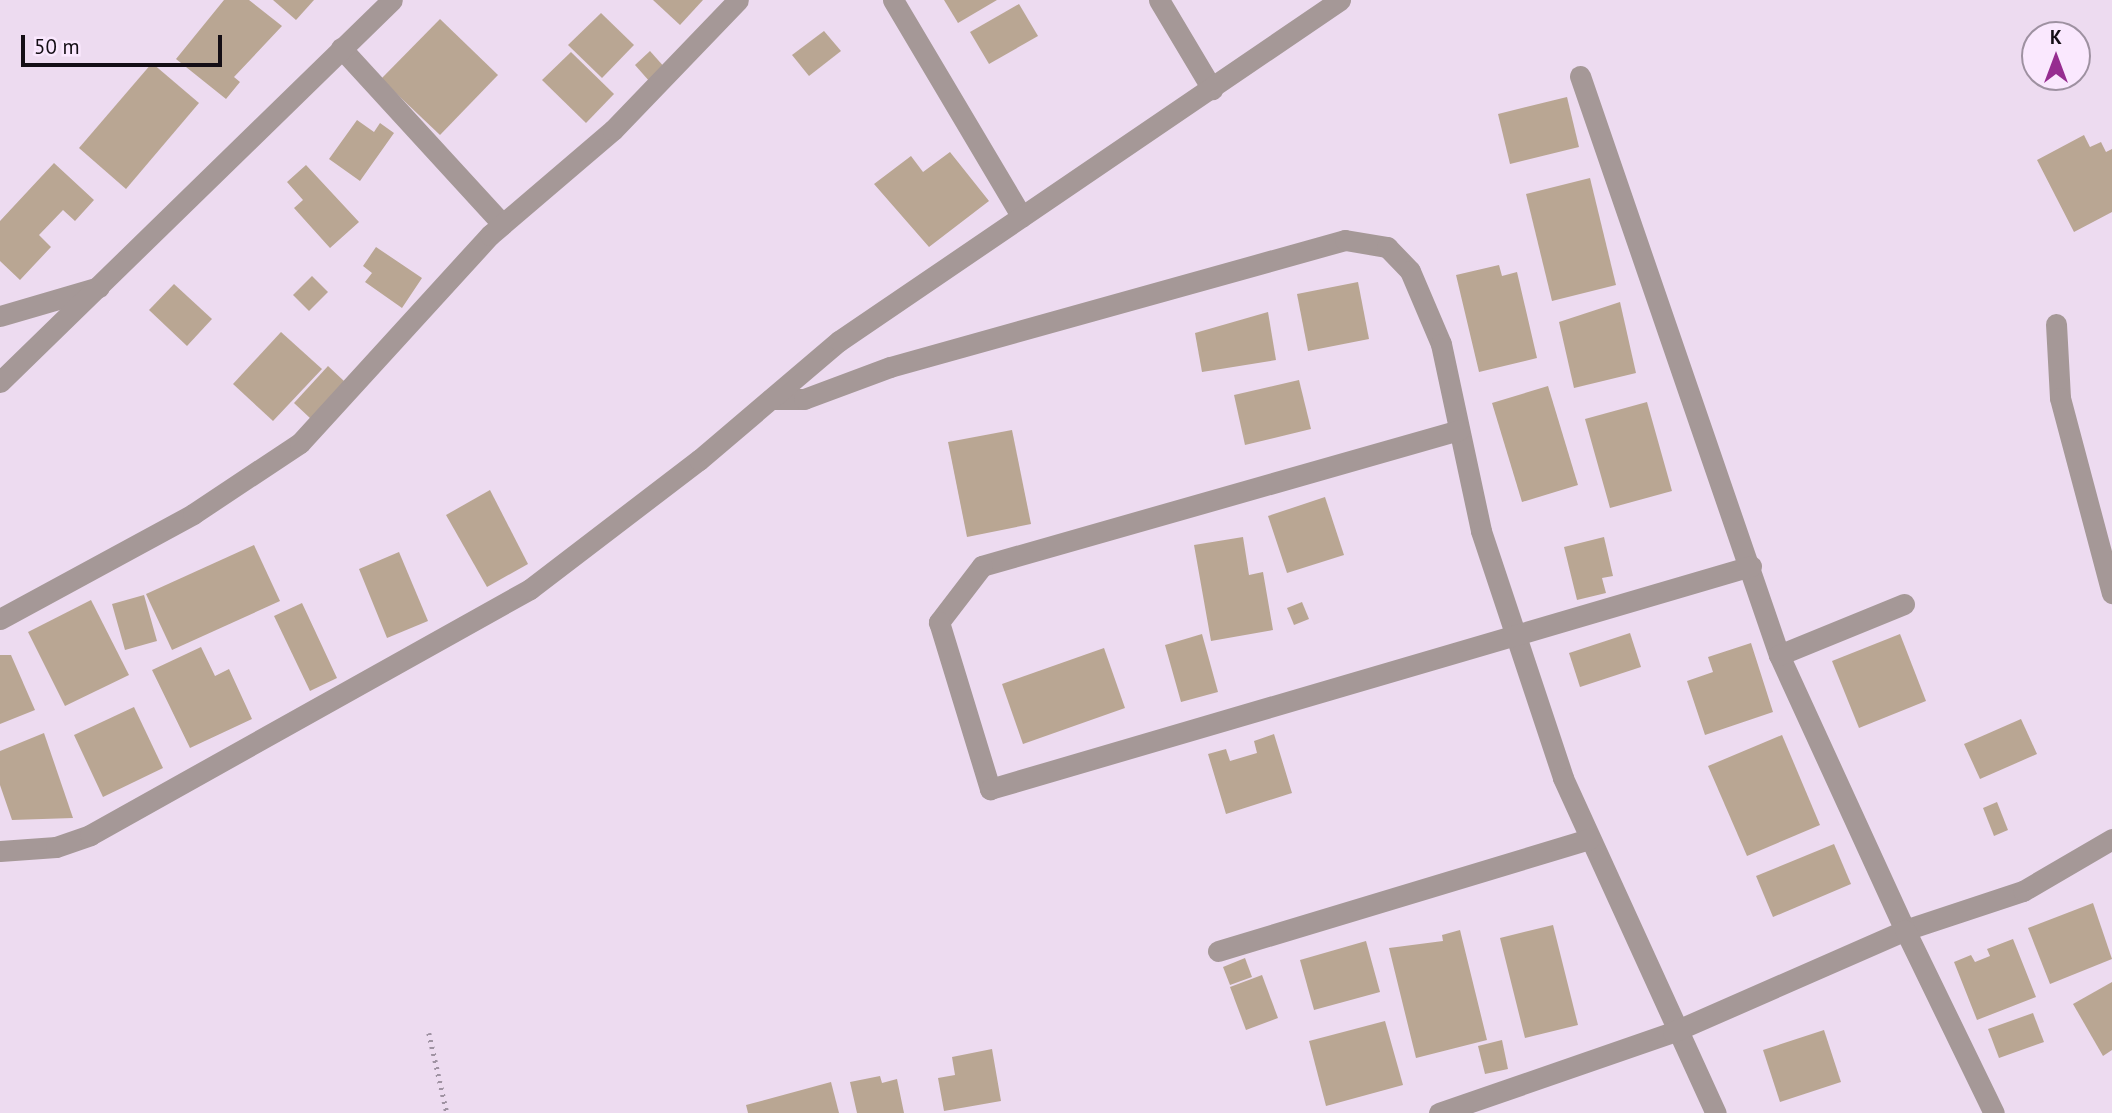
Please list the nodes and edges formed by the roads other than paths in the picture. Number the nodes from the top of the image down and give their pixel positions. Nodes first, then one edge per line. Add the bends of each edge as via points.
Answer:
1 (392, 0) edge
2 (738, 0) edge
3 (893, 0) edge
4 (1159, 0) edge
5 (1340, 0) edge
6 (341, 48) junction
7 (1580, 76) dead end
8 (1212, 89) junction
9 (1022, 218) junction
10 (502, 224) junction
11 (104, 285) junction
12 (0, 316) edge
13 (2056, 324) dead end
14 (0, 382) edge
15 (771, 399) junction
16 (1460, 430) junction
17 (1751, 566) junction
18 (2112, 593) edge
19 (1904, 604) dead end
20 (0, 619) edge
21 (1513, 638) junction
22 (1779, 655) junction
23 (1590, 839) junction
24 (2112, 839) edge
25 (0, 851) edge
26 (1905, 930) junction
27 (1218, 951) dead end
28 (1674, 1031) junction
29 (1439, 1113) edge
30 (1716, 1113) edge
31 (1994, 1113) edge

1 - 6 street
2 - 10 street via 613,131
3 - 9 street
4 - 8 street
5 - 8 street
6 - 10 street
6 - 11 street
7 - 17 street
8 - 9 street
9 - 15 street via 839,341
10 - 20 street via 300,443 194,514
11 - 12 street
11 - 14 street
13 - 18 street via 2060,398
15 - 16 street via 804,399 904,363 1345,240 1366,240 1387,247 1425,300
15 - 25 street via 530,589 102,829 57,847
16 - 21 street
16 - 21 street via 982,566 939,622 990,789
17 - 21 street
17 - 22 street
19 - 22 street
21 - 23 street
22 - 26 street
23 - 27 street
23 - 28 street
24 - 26 street via 2023,891
26 - 28 street
26 - 31 street
28 - 29 street
28 - 30 street

